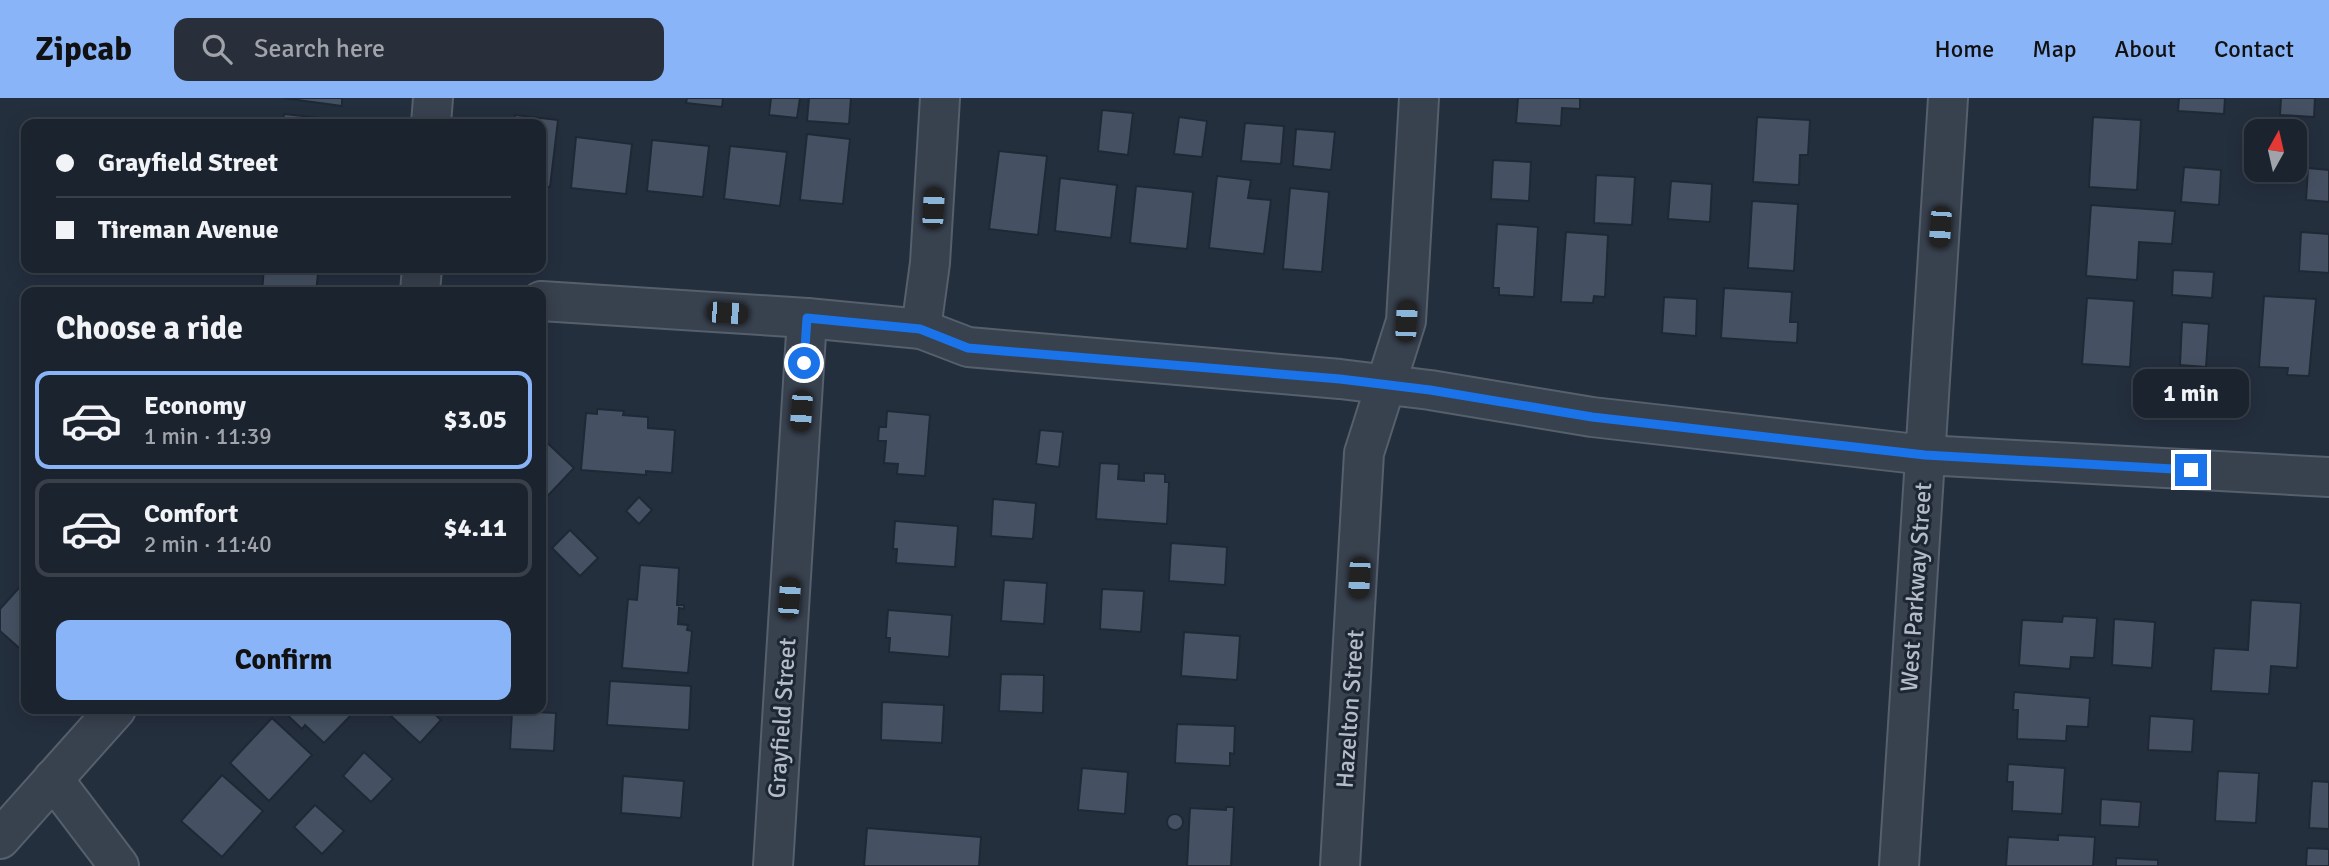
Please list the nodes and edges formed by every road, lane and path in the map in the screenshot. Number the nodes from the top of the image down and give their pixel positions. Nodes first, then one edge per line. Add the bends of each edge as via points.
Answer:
1 (433, 98) edge
2 (940, 98) edge
3 (1419, 98) edge
4 (1948, 98) edge
5 (431, 119) edge
6 (546, 301) edge
7 (807, 318) junction
8 (920, 329) junction
9 (1385, 385) junction
10 (1925, 455) junction
11 (2329, 477) edge
12 (111, 714) edge
13 (52, 779) junction
14 (0, 839) edge
15 (119, 866) edge
16 (773, 866) edge
17 (1340, 866) edge
18 (1899, 866) edge

1 - 5 street
2 - 8 street via 930,263
3 - 9 street, Hazelton Street via 1406,321
4 - 10 street, West Parkway Street
6 - 7 street
7 - 8 street
7 - 16 street, Grayfield Street
8 - 9 street via 968,348
9 - 10 street via 1592,417
9 - 17 street, Hazelton Street via 1364,453
10 - 11 street
10 - 18 street, West Parkway Street
12 - 13 street
13 - 14 street
13 - 15 street

